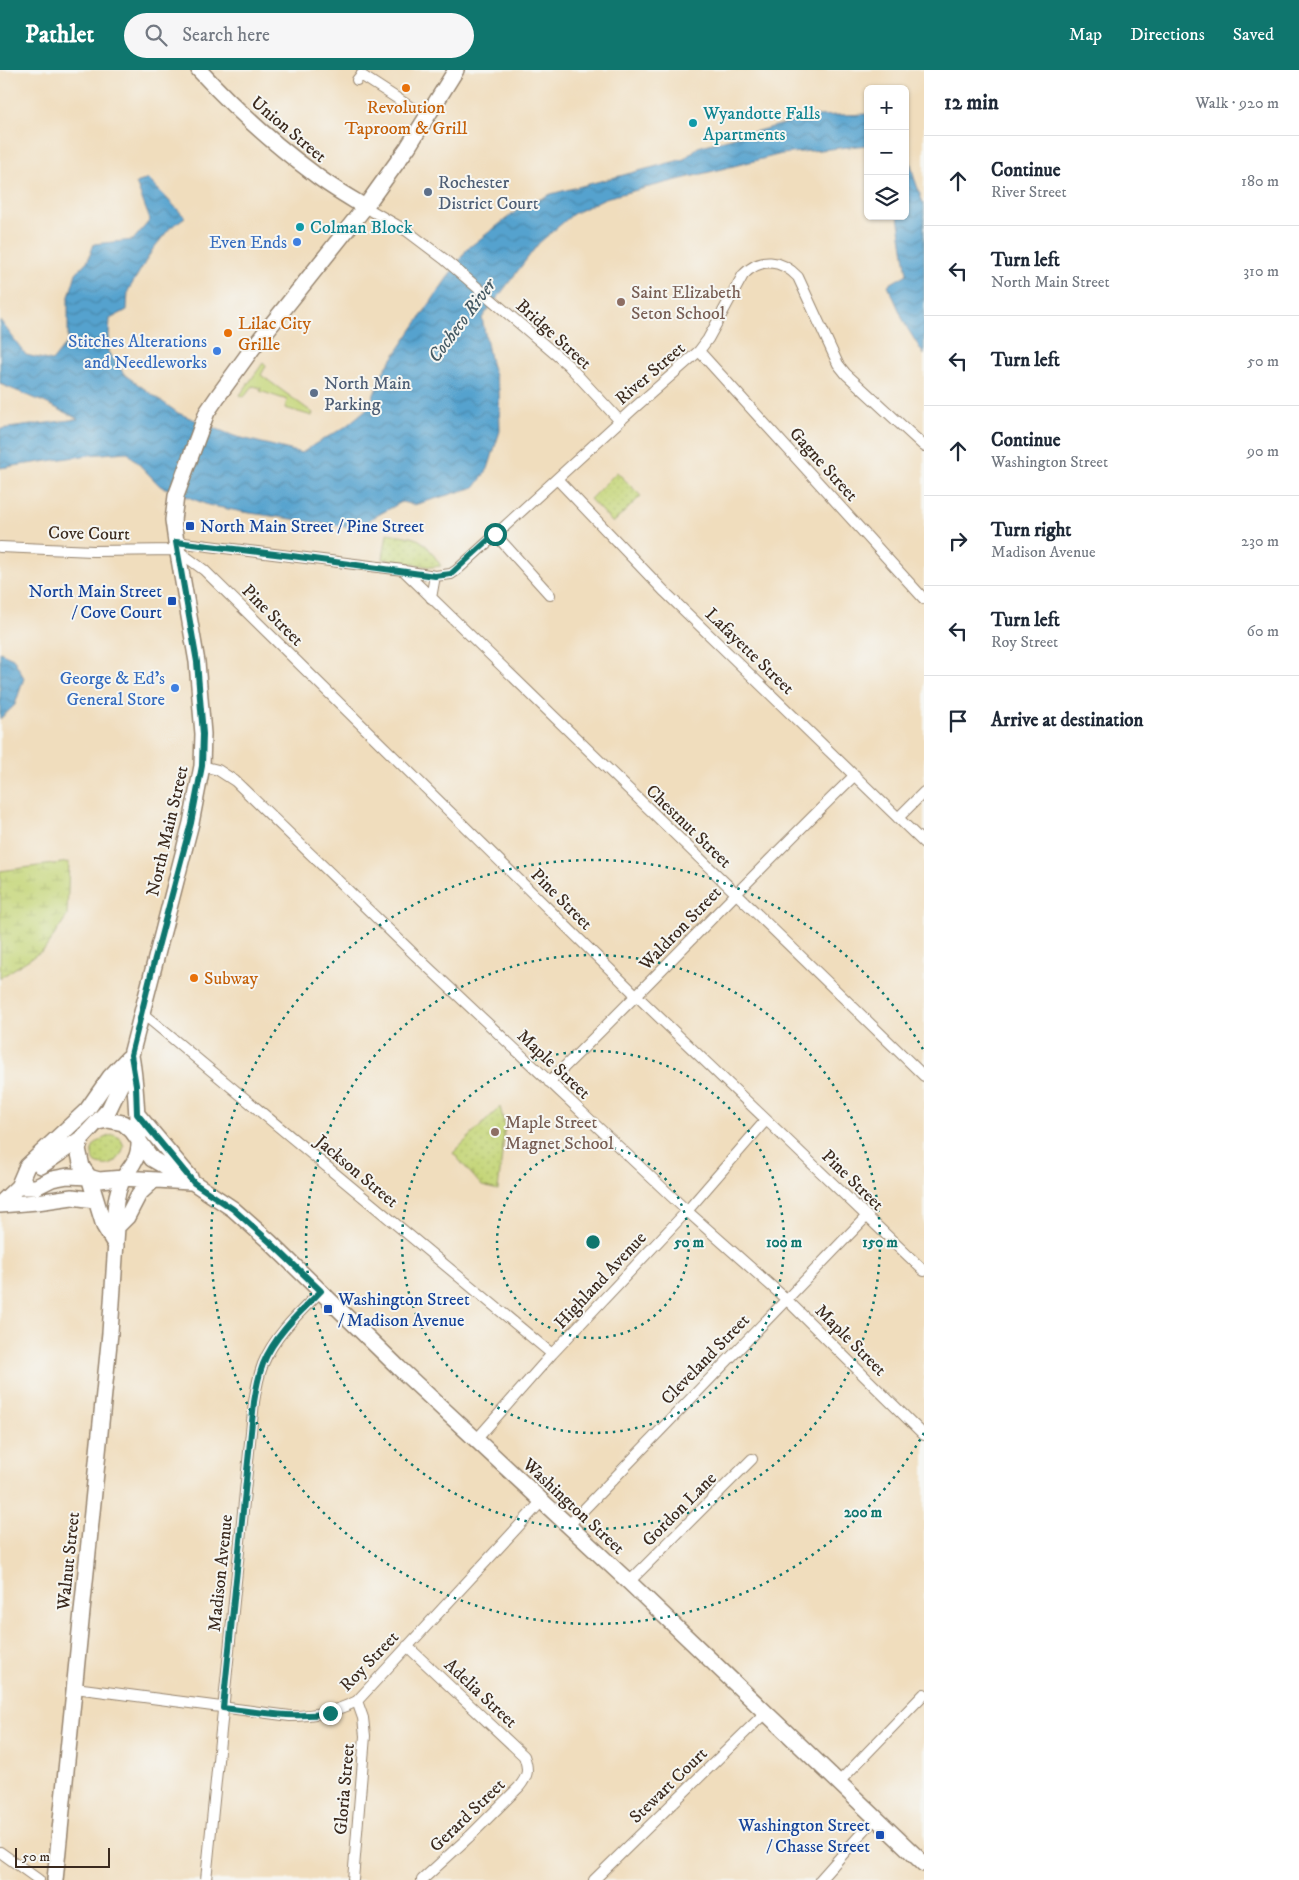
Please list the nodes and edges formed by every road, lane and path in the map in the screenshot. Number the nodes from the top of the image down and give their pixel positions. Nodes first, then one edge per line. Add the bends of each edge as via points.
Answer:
1 (198, 70) edge
2 (456, 70) edge
3 (357, 80) dead end
4 (412, 108) dead end
5 (365, 206) junction
6 (699, 351) junction
7 (620, 421) junction
8 (924, 446) edge
9 (557, 479) junction
10 (495, 534) junction
11 (176, 546) junction
12 (0, 547) edge
13 (403, 570) junction
14 (435, 576) junction
15 (550, 595) dead end
16 (431, 598) junction
17 (924, 599) edge
18 (202, 766) junction
19 (854, 775) junction
20 (924, 792) edge
21 (898, 818) junction
22 (924, 843) edge
23 (736, 894) junction
24 (637, 996) junction
25 (142, 1013) junction
26 (131, 1055) junction
27 (924, 1076) edge
28 (549, 1082) junction
29 (137, 1114) junction
30 (766, 1120) junction
31 (98, 1122) junction
32 (82, 1138) junction
33 (140, 1143) junction
34 (89, 1177) junction
35 (123, 1178) junction
36 (154, 1180) junction
37 (194, 1183) junction
38 (18, 1187) junction
39 (96, 1200) junction
40 (0, 1205) edge
41 (687, 1212) junction
42 (867, 1216) junction
43 (117, 1227) junction
44 (116, 1246) junction
45 (922, 1265) edge
46 (321, 1291) junction
47 (786, 1299) junction
48 (552, 1354) junction
49 (924, 1435) edge
50 (476, 1440) junction
51 (752, 1459) dead end
52 (541, 1502) junction
53 (568, 1526) junction
54 (628, 1582) junction
55 (407, 1646) junction
56 (75, 1688) junction
57 (924, 1694) edge
58 (357, 1702) junction
59 (223, 1708) junction
60 (765, 1713) junction
61 (528, 1768) joint
62 (839, 1782) junction
63 (876, 1817) junction
64 (0, 1852) edge
65 (924, 1864) edge
66 (821, 1879) edge
67 (39, 1880) edge
68 (55, 1880) edge
69 (206, 1880) edge
70 (353, 1880) edge
71 (422, 1880) edge
72 (594, 1880) edge

1 - 5 main road, Union Street via 266,136 314,174
2 - 5 main road, North Main Street via 408,147
3 - 4 street via 361,75
5 - 7 street, Bridge Street via 419,239 506,311 568,365
5 - 11 main road, North Main Street via 252,349 208,412 176,496
6 - 7 street, River Street
6 - 8 street, River Street via 752,266 771,262 792,270 803,285 838,364
6 - 17 street, Gagne Street
7 - 9 street, River Street
9 - 10 street, River Street
9 - 19 street, Lafayette Street via 665,592
10 - 14 street, River Street via 451,574
10 - 15 street
11 - 12 street, Cove Court via 93,551
11 - 13 street
11 - 18 main road, North Main Street via 197,662 203,734
11 - 24 street, Pine Street via 215,580
13 - 14 street
13 - 16 street
14 - 16 street
16 - 23 street, Chestnut Street
18 - 25 main road, North Main Street via 191,823
18 - 28 street, Maple Street via 218,770 235,781
19 - 21 street, Lafayette Street
19 - 23 street, Waldron Street
20 - 21 street
21 - 22 street, Lafayette Street
23 - 24 street, Waldron Street
23 - 27 street, Chestnut Street
24 - 28 street, Waldron Street
24 - 30 street, Pine Street
25 - 26 main road, North Main Street
25 - 48 street, Jackson Street
26 - 29 main road, North Main Street
26 - 31 main road, North Main Street via 109,1109
26 - 38 main road via 110,1076 87,1110 27,1166
28 - 41 street, Maple Street
29 - 33 main road, North Main Street
29 - 37 main road
30 - 41 street, Highland Avenue
30 - 42 street, Pine Street
31 - 32 main road
31 - 33 main road via 123,1123
32 - 34 main road via 78,1149 82,1167
32 - 38 main road via 32,1173
33 - 35 main road via 135,1161
33 - 37 main road, Washington Street via 152,1159
34 - 35 main road via 98,1180
34 - 38 main road via 68,1176 36,1187
34 - 39 main road
35 - 36 main road, Washington Street
35 - 43 main road, Walnut Street via 115,1205
36 - 37 main road, Washington Street
36 - 43 main road via 139,1194 127,1217
37 - 46 main road, Washington Street via 233,1209
38 - 40 main road
39 - 40 main road via 72,1197
39 - 44 main road via 104,1226
41 - 47 street, Maple Street
41 - 48 street, Highland Avenue
42 - 45 street, Pine Street
42 - 47 street, Cleveland Street
43 - 44 main road, Walnut Street
44 - 56 main road, Walnut Street
46 - 50 main road, Washington Street
46 - 59 street, Madison Avenue via 281,1334 264,1362 259,1378
47 - 49 street, Maple Street
47 - 53 street, Cleveland Street
48 - 50 street, Highland Avenue
50 - 52 main road, Washington Street
51 - 54 street, Gordon Lane
52 - 53 main road, Washington Street
52 - 55 street, Roy Street
53 - 54 main road, Washington Street
54 - 60 main road, Washington Street
55 - 58 street, Roy Street
55 - 61 street, Adelia Street via 524,1756
56 - 59 street, Roy Street
56 - 68 main road, Walnut Street
57 - 62 street
58 - 59 street, Roy Street via 330,1713 309,1716
58 - 70 street, Gloria Street via 365,1736
59 - 69 street, Madison Avenue
60 - 62 main road, Washington Street
60 - 72 street, Stewart Court
61 - 71 street, Gerard Street via 519,1787
62 - 63 main road, Washington Street
63 - 65 main road, Washington Street
63 - 66 street
64 - 67 street

